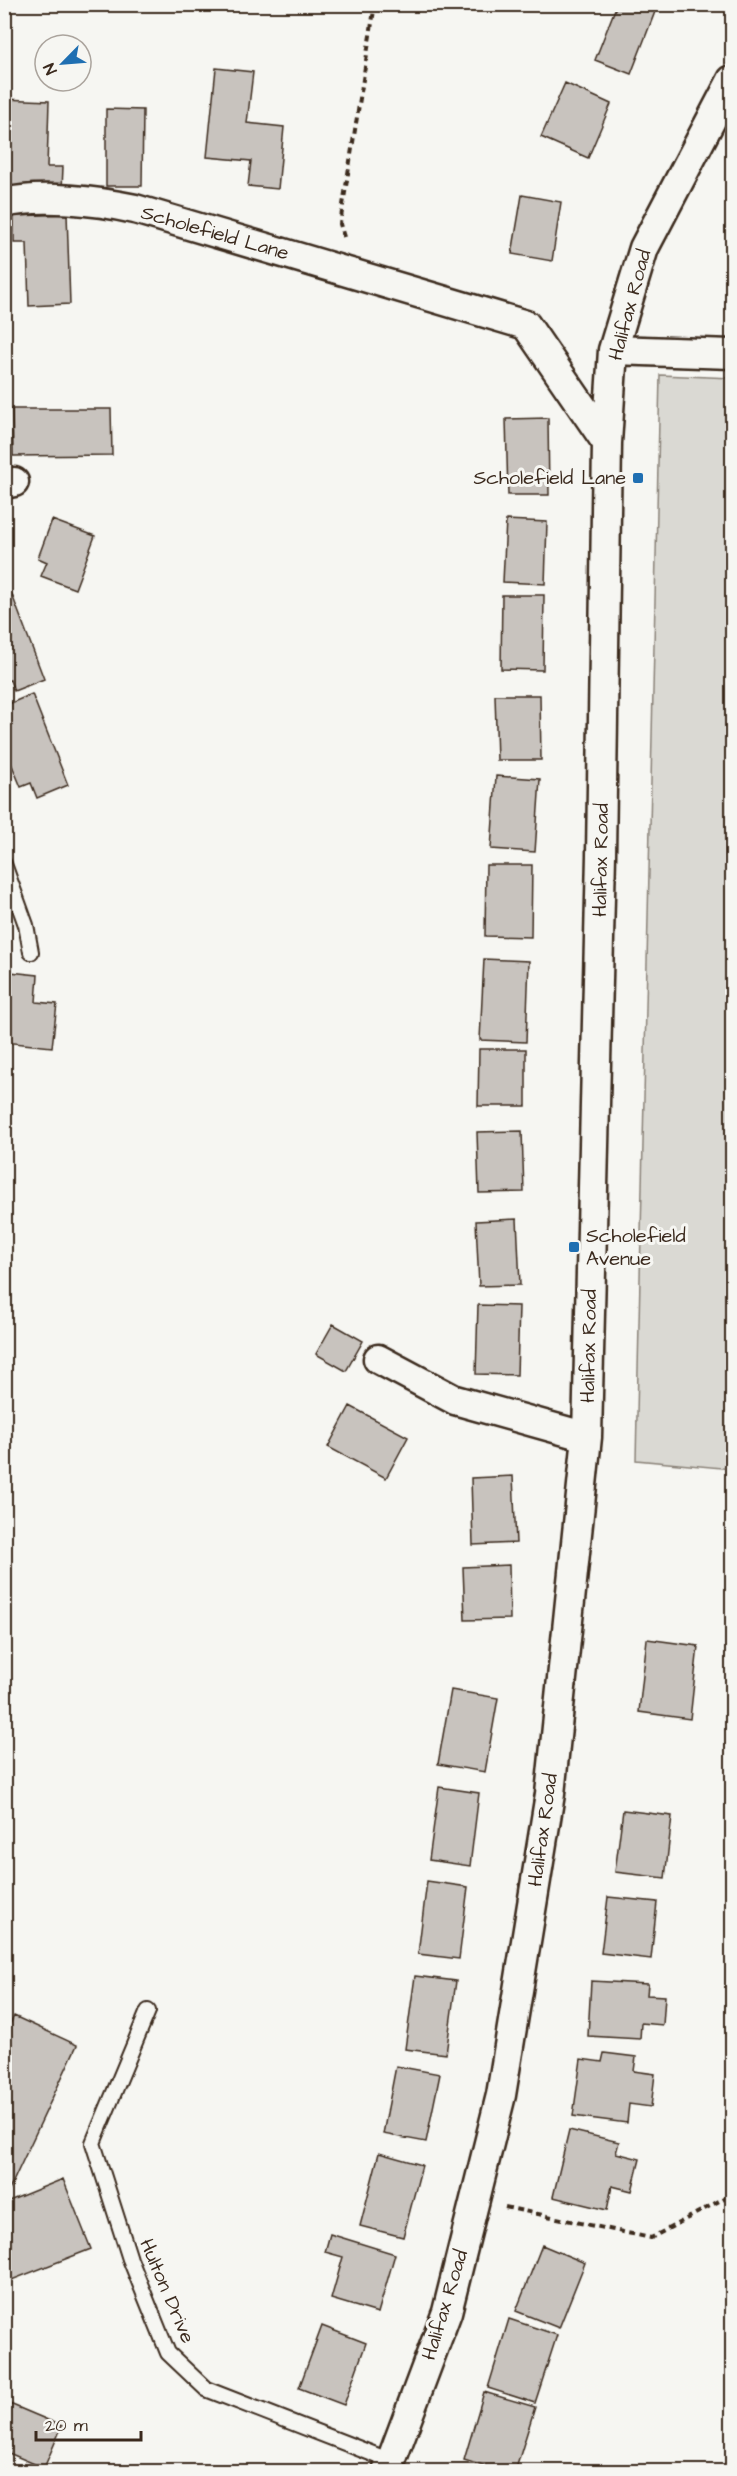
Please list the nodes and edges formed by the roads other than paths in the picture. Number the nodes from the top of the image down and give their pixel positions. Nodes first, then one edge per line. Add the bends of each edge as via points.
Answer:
1 (732, 80) edge
2 (4, 203) edge
3 (613, 350) junction
4 (732, 354) edge
5 (607, 443) junction
6 (4, 864) edge
7 (31, 952) dead end
8 (378, 1359) dead end
9 (587, 1437) junction
10 (148, 2011) dead end
11 (389, 2466) edge

1 - 3 street, Halifax Road via 644,248
2 - 5 street, Scholefield Lane via 105,202 526,325
3 - 4 street
3 - 5 street, Halifax Road
5 - 9 street, Halifax Road
6 - 7 lane via 26,925
8 - 9 street via 455,1400
9 - 11 street, Halifax Road via 550,1794 501,2095 447,2312
10 - 11 lane, Hulton Drive via 93,2143 130,2259 168,2353 206,2389

